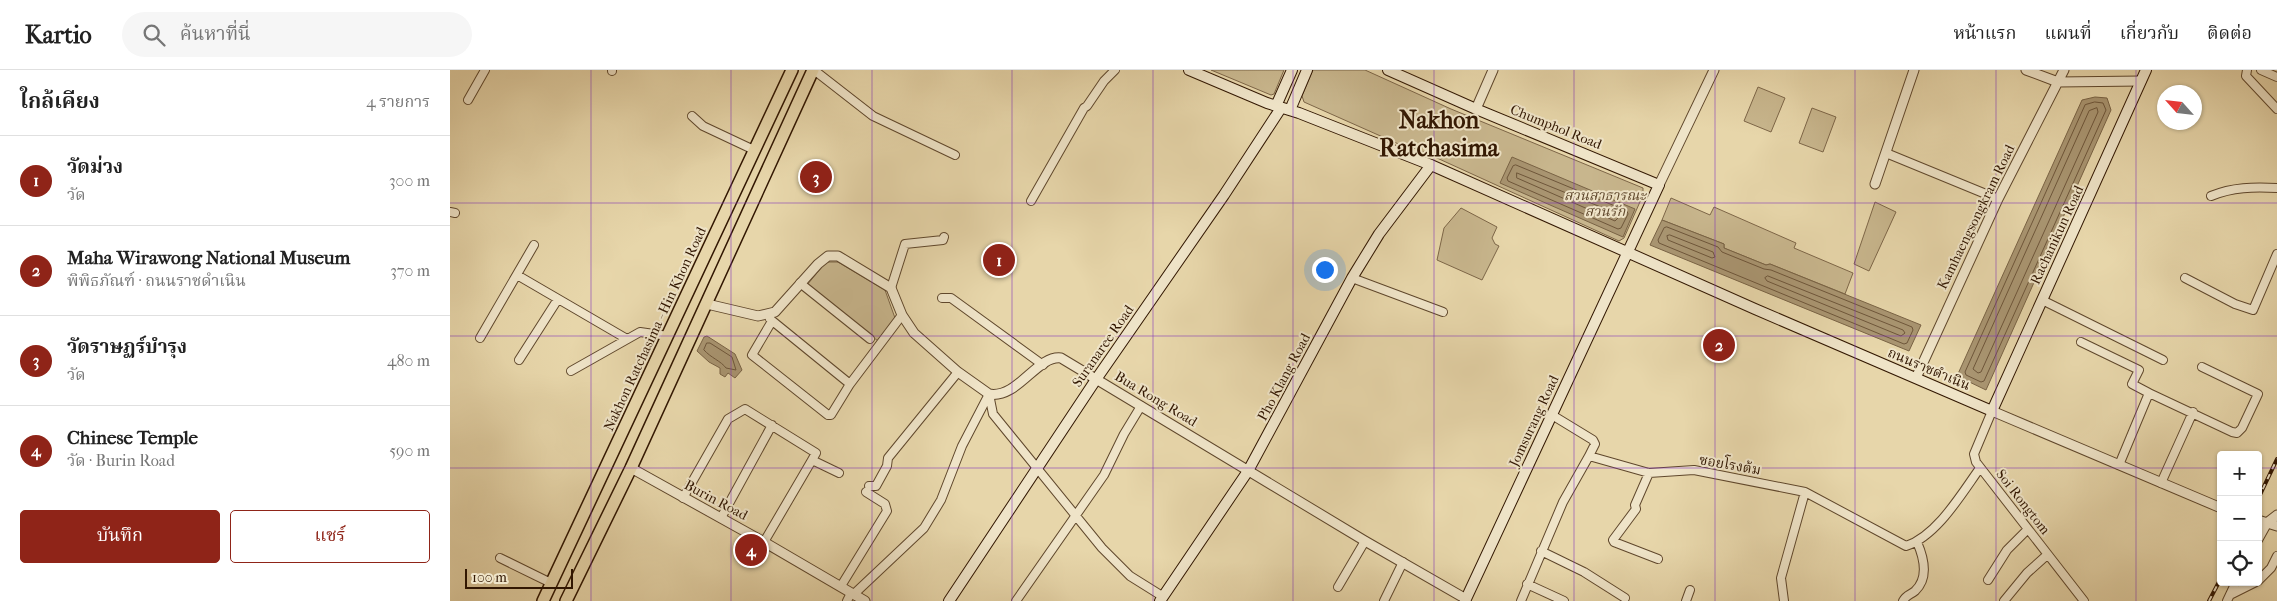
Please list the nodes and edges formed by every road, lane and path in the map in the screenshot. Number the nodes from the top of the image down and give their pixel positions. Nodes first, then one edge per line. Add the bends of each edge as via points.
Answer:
1 (485, 70) edge
2 (792, 70) edge
3 (813, 70) edge
4 (1115, 70) edge
5 (1189, 70) edge
6 (1292, 70) edge
7 (1307, 70) edge
8 (1388, 70) edge
9 (1494, 70) edge
10 (1714, 70) edge
11 (1914, 70) edge
12 (2026, 70) edge
13 (2064, 70) edge
14 (2146, 70) edge
15 (2247, 70) edge
16 (2261, 70) edge
17 (2277, 77) edge
18 (2141, 81) junction
19 (2058, 82) junction
20 (468, 100) dead end
21 (1282, 108) junction
22 (1476, 109) junction
23 (2277, 109) edge
24 (692, 116) dead end
25 (754, 150) junction
26 (1886, 153) junction
27 (955, 154) dead end
28 (1431, 166) junction
29 (1875, 184) dead end
30 (1658, 185) junction
31 (2277, 188) edge
32 (2211, 196) dead end
33 (1998, 199) junction
34 (1031, 201) dead end
35 (944, 237) dead end
36 (534, 245) dead end
37 (1627, 253) junction
38 (2277, 254) edge
39 (517, 274) junction
40 (1352, 278) junction
41 (2185, 278) dead end
42 (800, 283) junction
43 (891, 288) junction
44 (942, 298) dead end
45 (558, 299) junction
46 (2042, 300) junction
47 (707, 304) junction
48 (1443, 312) dead end
49 (902, 315) junction
50 (769, 318) junction
51 (668, 336) junction
52 (480, 338) dead end
53 (627, 339) junction
54 (870, 339) dead end
55 (2081, 342) dead end
56 (519, 360) dead end
57 (2163, 360) dead end
58 (1043, 365) junction
59 (2202, 366) dead end
60 (571, 371) dead end
61 (958, 372) junction
62 (1097, 378) junction
63 (1916, 378) junction
64 (850, 384) junction
65 (2148, 392) junction
66 (989, 394) junction
67 (1141, 406) junction
68 (1992, 411) junction
69 (2193, 412) junction
70 (1552, 415) junction
71 (772, 424) junction
72 (1589, 456) junction
73 (611, 458) junction
74 (812, 460) junction
75 (2119, 465) junction
76 (631, 468) junction
77 (1980, 468) junction
78 (1037, 469) junction
79 (1248, 471) junction
80 (839, 473) dead end
81 (1648, 473) junction
82 (2161, 483) junction
83 (1805, 492) junction
84 (683, 498) junction
85 (2217, 506) edge
86 (2277, 515) edge
87 (1075, 516) junction
88 (721, 518) junction
89 (2262, 521) edge
90 (2268, 522) junction
91 (2277, 526) edge
92 (2028, 529) junction
93 (2262, 533) edge
94 (1365, 541) junction
95 (764, 542) junction
96 (1917, 542) junction
97 (1541, 551) junction
98 (2047, 555) junction
99 (2277, 556) edge
100 (500, 558) dead end
101 (1658, 559) dead end
102 (1403, 562) junction
103 (2262, 577) edge
104 (1988, 580) dead end
105 (551, 583) junction
106 (1528, 584) junction
107 (841, 586) junction
108 (2234, 586) edge
109 (2250, 586) edge
110 (1338, 587) dead end
111 (1690, 590) dead end
112 (851, 596) edge
113 (1625, 598) dead end
114 (2228, 598) edge
115 (1161, 599) edge
116 (1467, 600) edge
117 (543, 601) edge
118 (566, 601) edge
119 (865, 601) edge
120 (950, 601) edge
121 (1016, 601) edge
122 (1384, 601) edge
123 (1521, 601) edge
124 (1564, 601) edge
125 (1686, 601) edge
126 (1784, 601) edge
127 (1903, 601) edge
128 (2004, 601) edge
129 (2084, 601) edge

1 - 20 street
2 - 25 main road, Nakhon Ratchasima - Hin Khon Road
3 - 27 street via 873,116
3 - 47 main road
4 - 34 street via 1084,108
5 - 21 main road, ถนนราชดำเนิน
6 - 21 main road
7 - 21 main road
8 - 22 main road, Chumphol Road
9 - 22 street
10 - 30 street
11 - 26 street
12 - 19 street
13 - 19 street, Kamhaengsongkram Road
14 - 18 main road, Rachanikun Road
15 - 23 street via 2246,76
16 - 17 street
18 - 19 street
18 - 46 main road, Rachanikun Road
19 - 33 street, Kamhaengsongkram Road
21 - 28 main road, ถนนราชดำเนิน
21 - 62 main road, Suranaree Road
22 - 30 main road, Chumphol Road
24 - 25 street via 703,126
25 - 51 main road, Nakhon Ratchasima - Hin Khon Road
26 - 29 street
26 - 33 street
28 - 37 main road, ถนนราชดำเนิน
28 - 40 main road, Pho Klang Road via 1379,234
30 - 37 main road, Jomsurang Road
31 - 32 street via 2248,186
33 - 63 street, Kamhaengsongkram Road
35 - 43 street via 943,240 905,244
36 - 39 street
37 - 63 main road, ถนนราชดำเนิน
37 - 70 main road, Jomsurang Road
38 - 41 street via 2253,310
39 - 45 street
39 - 52 street
40 - 48 street
40 - 79 main road, Pho Klang Road
42 - 43 street via 818,264 834,255
42 - 50 street
42 - 54 street
43 - 49 street
44 - 58 street via 951,298
45 - 53 street
45 - 56 street
46 - 57 street
46 - 68 main road, Rachanikun Road
47 - 50 street
47 - 76 main road
49 - 61 street via 914,333
49 - 64 street
50 - 64 street
50 - 64 street via 752,355 817,408 831,415
51 - 53 street via 640,332
51 - 73 main road, Nakhon Ratchasima - Hin Khon Road
53 - 60 street
55 - 65 street via 2139,370 2132,384
58 - 62 street, Bua Rong Road via 1051,358 1061,358
58 - 66 street, Bua Rong Road via 1006,392
59 - 69 street via 2258,394 2237,433
61 - 66 street
61 - 107 street via 888,458 876,486 868,489 885,504 887,511
62 - 67 street, Bua Rong Road
62 - 78 main road, Suranaree Road
63 - 68 main road, ถนนราชดำเนิน
65 - 69 street
65 - 75 street
66 - 78 street via 993,414
66 - 112 street via 962,446 941,500 924,528
67 - 79 street, Bua Rong Road
67 - 87 street via 1104,475
68 - 75 street, ถนนราชดำเนิน
68 - 77 street, Soi Rongtom via 1974,454
69 - 82 street
70 - 72 street via 1593,440 1595,444
70 - 116 main road, Jomsurang Road
71 - 74 street via 816,453
71 - 84 street via 745,409 728,419
71 - 88 street
72 - 81 street, ซอยโรงต้ม
72 - 97 street
73 - 76 main road
73 - 105 main road, Nakhon Ratchasima - Hin Khon Road
74 - 80 street
74 - 95 street
75 - 82 street, ถนนราชดำเนิน
76 - 84 street, Burin Road
76 - 118 main road
77 - 92 street, Soi Rongtom
77 - 96 street via 1950,510
78 - 87 street
78 - 120 main road, Suranaree Road
79 - 94 street, Bua Rong Road
79 - 115 main road, Pho Klang Road
81 - 83 street, ซอยโรงต้ม via 1700,471
81 - 101 street via 1636,509 1613,540
82 - 85 street, ถนนราชดำเนิน
83 - 96 street, ซอยโรงต้ม via 1906,546
83 - 126 street via 1781,578
84 - 88 street, Burin Road
86 - 90 street
87 - 115 street via 1130,576
87 - 121 street
88 - 95 street, Burin Road
89 - 90 street
90 - 91 street
90 - 93 street
92 - 98 street, Soi Rongtom
92 - 104 street via 2007,550
94 - 102 street, Bua Rong Road
94 - 110 street
95 - 107 street, Burin Road
96 - 127 street via 1925,565 1922,580
97 - 106 street
97 - 113 street via 1584,572
98 - 128 street
98 - 129 street, Soi Rongtom
99 - 103 street
100 - 105 street
102 - 116 street, Bua Rong Road
102 - 122 street
105 - 117 main road, Nakhon Ratchasima - Hin Khon Road
106 - 123 street
106 - 124 street
107 - 112 street, Burin Road
108 - 114 street
109 - 114 street
111 - 125 street
112 - 119 street, Burin Road

